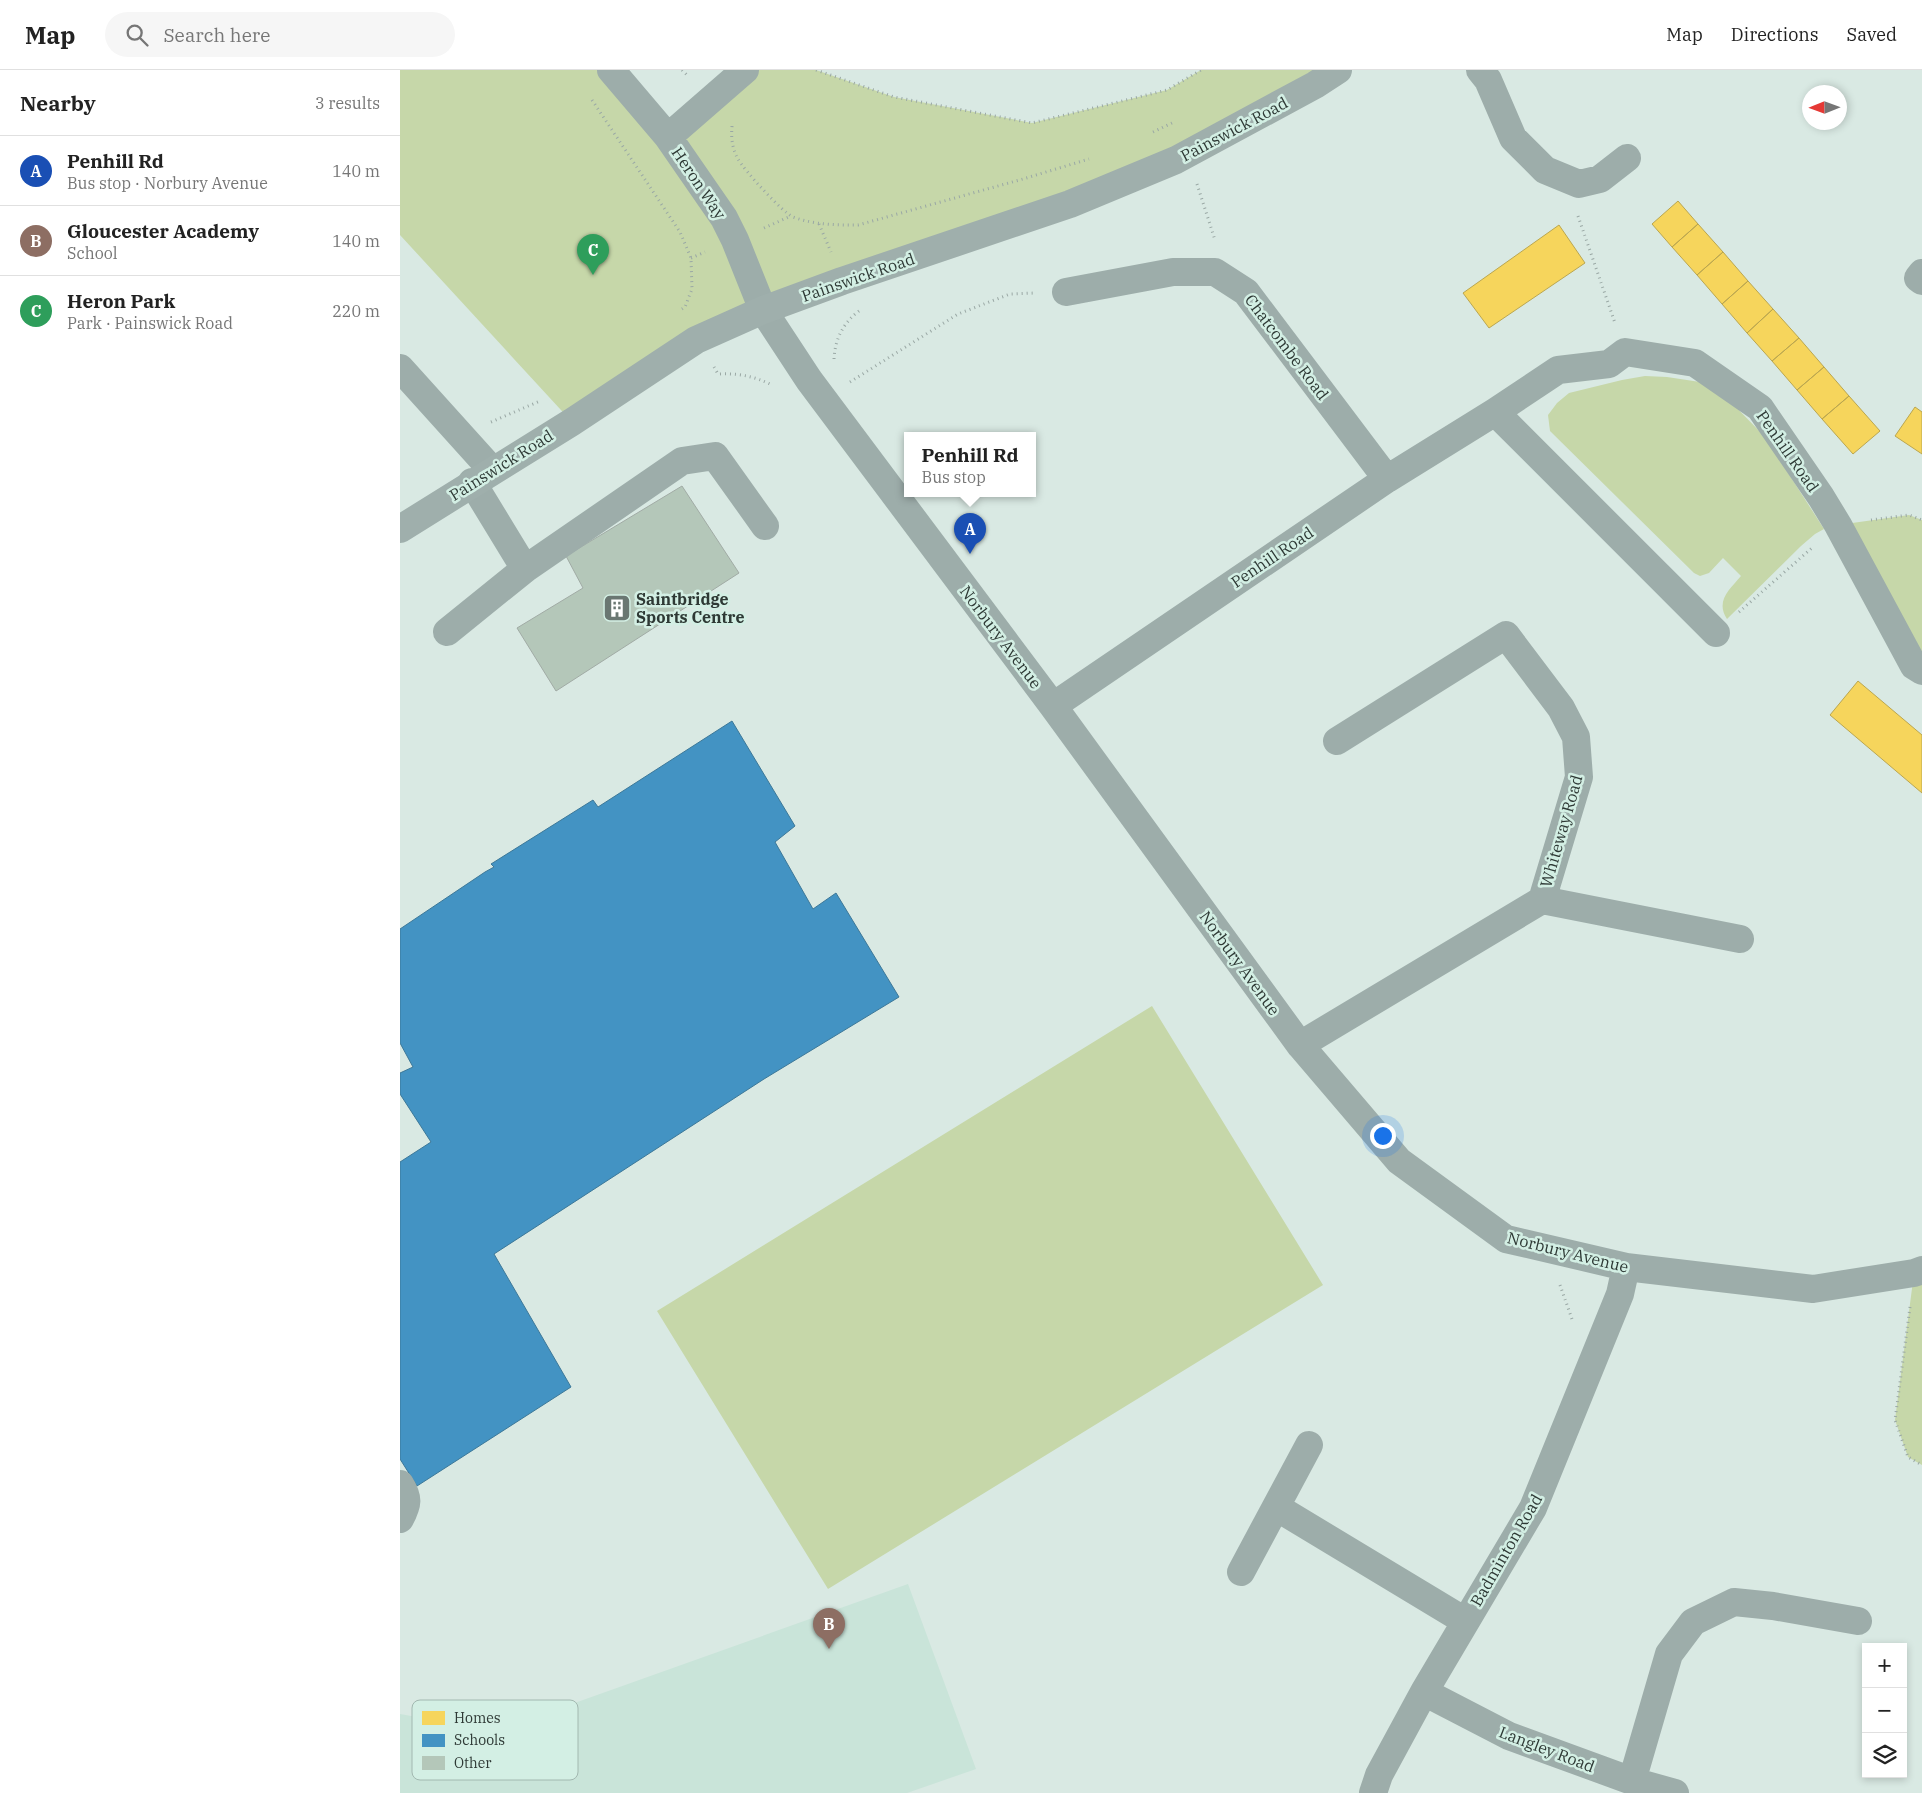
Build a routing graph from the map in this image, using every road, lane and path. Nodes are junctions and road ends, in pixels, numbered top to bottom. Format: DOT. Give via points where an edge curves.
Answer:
graph roads {
  1 [pos="611,70"];
  2 [pos="745,70"];
  3 [pos="816,70"];
  4 [pos="1201,70"];
  5 [pos="1338,70"];
  6 [pos="1480,70"];
  7 [pos="588,95"];
  8 [pos="734,118"];
  9 [pos="1180,119"];
  10 [pos="1147,135"];
  11 [pos="668,137"];
  12 [pos="1187,154"];
  13 [pos="1097,155"];
  14 [pos="1627,158"];
  15 [pos="1565,178"];
  16 [pos="1922,273"];
  17 [pos="1229,281"];
  18 [pos="1922,281"];
  19 [pos="1066,292"];
  20 [pos="680,310"];
  21 [pos="763,310"];
  22 [pos="1625,352"];
  23 [pos="400,368"];
  24 [pos="849,383"];
  25 [pos="546,399"];
  26 [pos="1495,412"];
  27 [pos="466,439"];
  28 [pos="482,476"];
  29 [pos="1387,479"];
  30 [pos="1922,520"];
  31 [pos="1838,525"];
  32 [pos="765,526"];
  33 [pos="400,528"];
  34 [pos="525,569"];
  35 [pos="447,632"];
  36 [pos="1716,633"];
  37 [pos="1922,672"];
  38 [pos="1053,706"];
  39 [pos="1337,741"];
  40 [pos="1542,900"];
  41 [pos="1740,939"];
  42 [pos="1300,1045"];
  43 [pos="1626,1267"];
  44 [pos="1918,1271"];
  45 [pos="1558,1280"];
  46 [pos="1575,1330"];
  47 [pos="1309,1444"];
  48 [pos="1922,1465"];
  49 [pos="400,1484"];
  50 [pos="1276,1507"];
  51 [pos="400,1519"];
  52 [pos="1241,1572"];
  53 [pos="1465,1621"];
  54 [pos="1858,1622"];
  55 [pos="1424,1692"];
  56 [pos="1632,1781"];
  57 [pos="1373,1793"];
  58 [pos="1675,1793"];
  1 -- 11 [label="street, Heron Way"];
  2 -- 11 [label="street"];
  3 -- 4 [label="path" via="894,96 1032,123 1167,90"];
  5 -- 12 [label="main road, Painswick Road"];
  6 -- 15 [label="street" via="1488,80 1513,138 1545,170"];
  7 -- 20 [label="path" via="680,232 692,258 692,289 685,307"];
  8 -- 13 [label="path" via="731,141 738,160 774,202 791,216 830,225 858,224 894,215"];
  9 -- 10 [label="path"];
  11 -- 21 [label="street, Heron Way" via="724,218"];
  12 -- 17 [label="path"];
  12 -- 21 [label="main road, Painswick Road" via="1070,204"];
  14 -- 15 [label="street" via="1600,178 1579,184"];
  15 -- 22 [label="path"];
  16 -- 18 [label="street" via="1918,278"];
  17 -- 19 [label="street, Chatcombe Road" via="1215,272 1173,272"];
  17 -- 29 [label="street, Chatcombe Road" via="1246,292"];
  19 -- 24 [label="path" via="1010,294 958,314"];
  21 -- 28 [label="main road, Painswick Road" via="696,340 572,422"];
  21 -- 38 [label="street, Norbury Avenue" via="809,380"];
  22 -- 26 [label="street, Penhill Road" via="1609,364 1558,370"];
  22 -- 31 [label="street, Penhill Road" via="1695,363 1760,408"];
  23 -- 27 [label="street"];
  25 -- 27 [label="path" via="497,418"];
  26 -- 29 [label="street, Penhill Road"];
  26 -- 36 [label="street"];
  27 -- 28 [label="street"];
  28 -- 33 [label="main road, Painswick Road"];
  28 -- 34 [label="street"];
  29 -- 38 [label="street, Penhill Road"];
  30 -- 31 [label="path" via="1910,515"];
  31 -- 36 [label="path"];
  31 -- 37 [label="street, Penhill Road" via="1914,666"];
  32 -- 34 [label="street" via="715,456 682,461"];
  34 -- 35 [label="street"];
  38 -- 42 [label="street, Norbury Avenue"];
  39 -- 40 [label="street, Whiteway Road" via="1506,635 1561,708 1576,737 1580,777"];
  40 -- 41 [label="street, Whiteway Road"];
  40 -- 42 [label="street, Whiteway Road"];
  42 -- 43 [label="street, Norbury Avenue" via="1399,1161 1506,1239"];
  43 -- 44 [label="street, Norbury Avenue" via="1813,1289"];
  43 -- 53 [label="street, Badminton Road" via="1620,1294 1533,1508"];
  44 -- 48 [label="path" via="1895,1420 1908,1457"];
  45 -- 46 [label="path"];
  47 -- 50 [label="street"];
  49 -- 51 [label="street" via="407,1494 406,1508"];
  50 -- 52 [label="street"];
  50 -- 53 [label="street"];
  53 -- 55 [label="street, Badminton Road"];
  54 -- 56 [label="street" via="1734,1602 1693,1622 1669,1654"];
  55 -- 56 [label="street, Langley Road" via="1510,1736"];
  55 -- 57 [label="street, Badminton Road" via="1379,1775"];
  56 -- 58 [label="street, Langley Road"];
}
